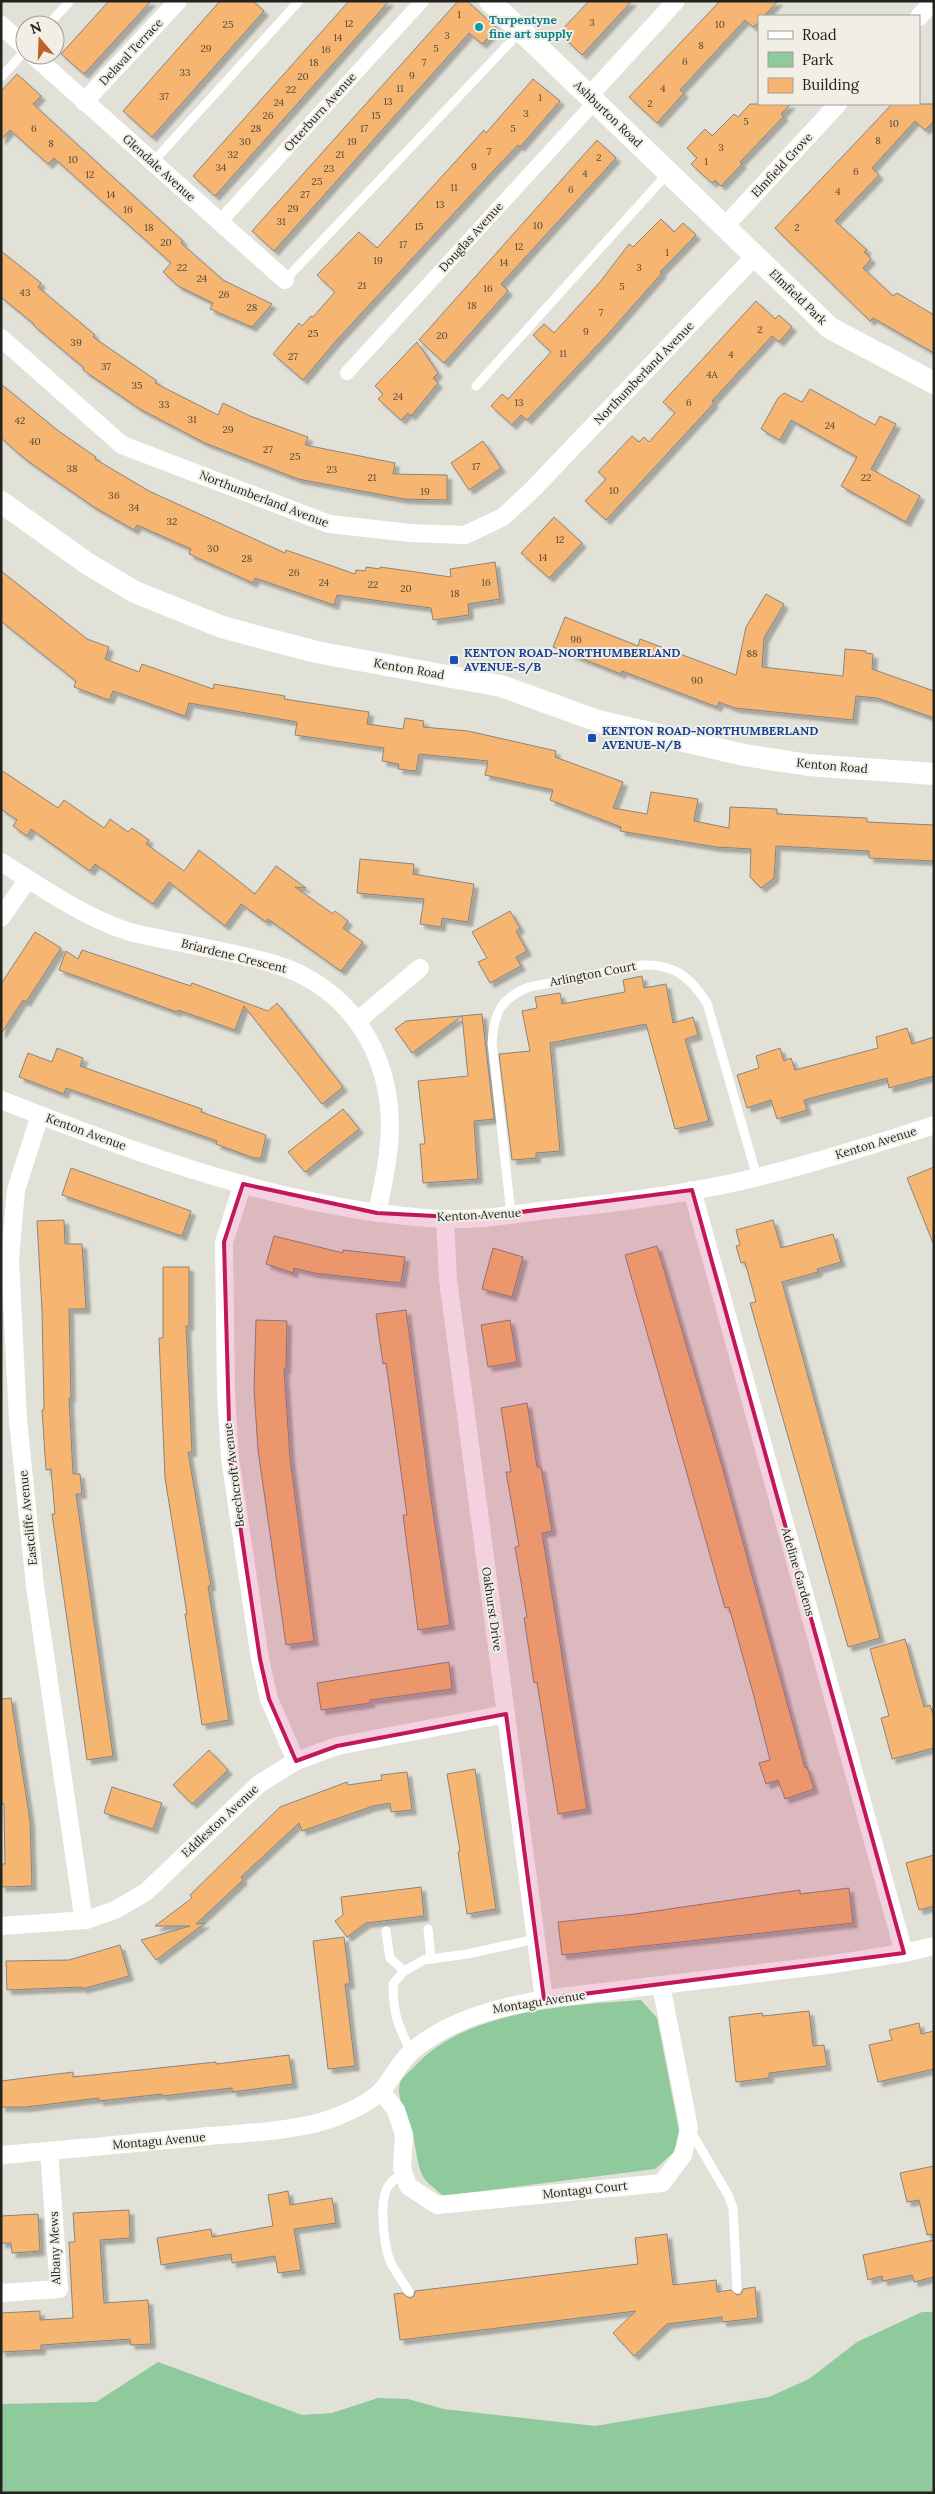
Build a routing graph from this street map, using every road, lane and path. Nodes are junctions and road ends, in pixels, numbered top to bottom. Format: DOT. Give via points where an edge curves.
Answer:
graph roads {
  1 [pos="70,1"];
  2 [pos="178,1"];
  3 [pos="299,1"];
  4 [pos="422,1"];
  5 [pos="490,1"];
  6 [pos="676,1"];
  7 [pos="933,1"];
  8 [pos="57,15"];
  9 [pos="920,16"];
  10 [pos="1,25"];
  11 [pos="521,31"];
  12 [pos="15,38"];
  13 [pos="15,62"];
  14 [pos="45,65"];
  15 [pos="1,77"];
  16 [pos="592,99"];
  17 [pos="84,102"];
  18 [pos="837,105"];
  19 [pos="153,162"];
  20 [pos="669,172"];
  21 [pos="219,223"];
  22 [pos="725,226"];
  23 [pos="756,256"];
  24 [pos="285,280"];
  25 [pos="1,338"];
  26 [pos="347,373"];
  27 [pos="934,383"];
  28 [pos="476,386"];
  29 [pos="1,502"];
  30 [pos="934,774"];
  31 [pos="1,862"];
  32 [pos="28,879"];
  33 [pos="1,918"];
  34 [pos="420,968"];
  35 [pos="357,1021"];
  36 [pos="1,1100"];
  37 [pos="40,1115"];
  38 [pos="934,1125"];
  39 [pos="757,1177"];
  40 [pos="243,1184"];
  41 [pos="692,1190"];
  42 [pos="376,1213"];
  43 [pos="511,1214"];
  44 [pos="445,1219"];
  45 [pos="506,1714"];
  46 [pos="296,1761"];
  47 [pos="86,1920"];
  48 [pos="1,1926"];
  49 [pos="428,1928"];
  50 [pos="386,1931"];
  51 [pos="536,1939"];
  52 [pos="934,1946"];
  53 [pos="904,1953"];
  54 [pos="431,1959"];
  55 [pos="404,1971"];
  56 [pos="661,1985"];
  57 [pos="544,1999"];
  58 [pos="411,2052"];
  59 [pos="381,2091"];
  60 [pos="689,2128"];
  61 [pos="50,2151"];
  62 [pos="1,2155"];
  63 [pos="404,2172"];
  64 [pos="737,2289"];
  65 [pos="409,2292"];
  66 [pos="1,2293"];
  1 -- 8 [label="lane"];
  2 -- 17 [label="street, Delaval Terrace"];
  3 -- 19 [label="lane"];
  4 -- 21 [label="street, Otterburn Avenue"];
  5 -- 11 [label="street, Ashburton Road"];
  6 -- 16 [label="street"];
  7 -- 9 [label="street"];
  10 -- 12 [label="street"];
  11 -- 16 [label="street, Ashburton Road"];
  11 -- 24 [label="lane"];
  13 -- 15 [label="lane"];
  14 -- 17 [label="street, Glendale Avenue"];
  16 -- 20 [label="street, Ashburton Road"];
  16 -- 26 [label="street, Douglas Avenue"];
  17 -- 19 [label="street, Glendale Avenue"];
  18 -- 22 [label="street, Elmfield Grove"];
  19 -- 21 [label="street, Glendale Avenue"];
  20 -- 22 [label="street, Ashburton Road"];
  20 -- 28 [label="lane"];
  21 -- 24 [label="street, Glendale Avenue"];
  22 -- 23 [label="street, Elmfield Park"];
  23 -- 25 [label="street, Northumberland Avenue" via="533,489 503,517 465,535 329,524 122,445"];
  23 -- 27 [label="street, Elmfield Park" via="830,328"];
  29 -- 30 [label="street, Kenton Road" via="88,564 135,592 222,627 316,652 501,686 598,721 735,753 809,764"];
  31 -- 32 [label="street, Briardene Crescent"];
  32 -- 33 [label="street"];
  32 -- 35 [label="street, Briardene Crescent" via="75,907 128,931 272,963 299,974 342,1002"];
  34 -- 35 [label="street"];
  35 -- 42 [label="street, Briardene Crescent" via="377,1056 387,1099 389,1152"];
  36 -- 37 [label="street, Kenton Avenue"];
  37 -- 40 [label="street, Kenton Avenue"];
  37 -- 47 [label="street, Eastcliffe Avenue" via="16,1190 10,1259 18,1420 35,1586"];
  38 -- 39 [label="street, Kenton Avenue"];
  39 -- 41 [label="street, Kenton Avenue"];
  39 -- 43 [label="lane, Arlington Court" via="707,1003 683,975 659,964 643,965 529,987 513,993 498,1010 492,1043"];
  40 -- 42 [label="street, Kenton Avenue"];
  40 -- 46 [label="street, Beechcroft Avenue" via="224,1242 230,1458 268,1699"];
  41 -- 43 [label="street, Kenton Avenue"];
  41 -- 53 [label="street, Adeline Gardens"];
  42 -- 44 [label="street, Kenton Avenue"];
  43 -- 44 [label="street, Kenton Avenue"];
  44 -- 45 [label="street, Oakhurst Drive" via="448,1280"];
  45 -- 46 [label="street, Eddleston Avenue" via="338,1746"];
  45 -- 51 [label="street, Oakhurst Drive"];
  46 -- 47 [label="street, Eddleston Avenue" via="258,1784 146,1892 115,1910"];
  47 -- 48 [label="street, Eddleston Avenue"];
  49 -- 54 [label="lane"];
  50 -- 55 [label="lane" via="390,1958"];
  51 -- 54 [label="lane"];
  51 -- 57 [label="street, Oakhurst Drive"];
  52 -- 53 [label="street, Montagu Avenue"];
  53 -- 56 [label="street, Montagu Avenue"];
  54 -- 55 [label="lane"];
  55 -- 58 [label="lane" via="393,1984 393,2003 397,2023"];
  56 -- 57 [label="street, Montagu Avenue"];
  56 -- 60 [label="street, Montagu Court"];
  57 -- 58 [label="street, Montagu Avenue" via="479,2013 445,2029"];
  58 -- 59 [label="street, Montagu Avenue"];
  59 -- 61 [label="street, Montagu Avenue" via="350,2111 308,2125"];
  59 -- 63 [label="street" via="396,2110 404,2135"];
  60 -- 63 [label="street, Montagu Court" via="683,2155 662,2183 437,2205 408,2186"];
  60 -- 64 [label="lane" via="733,2208"];
  61 -- 62 [label="street, Montagu Avenue"];
  61 -- 66 [label="street, Albany Mews" via="59,2289"];
  63 -- 65 [label="lane" via="386,2190 383,2220 386,2249"];
}
